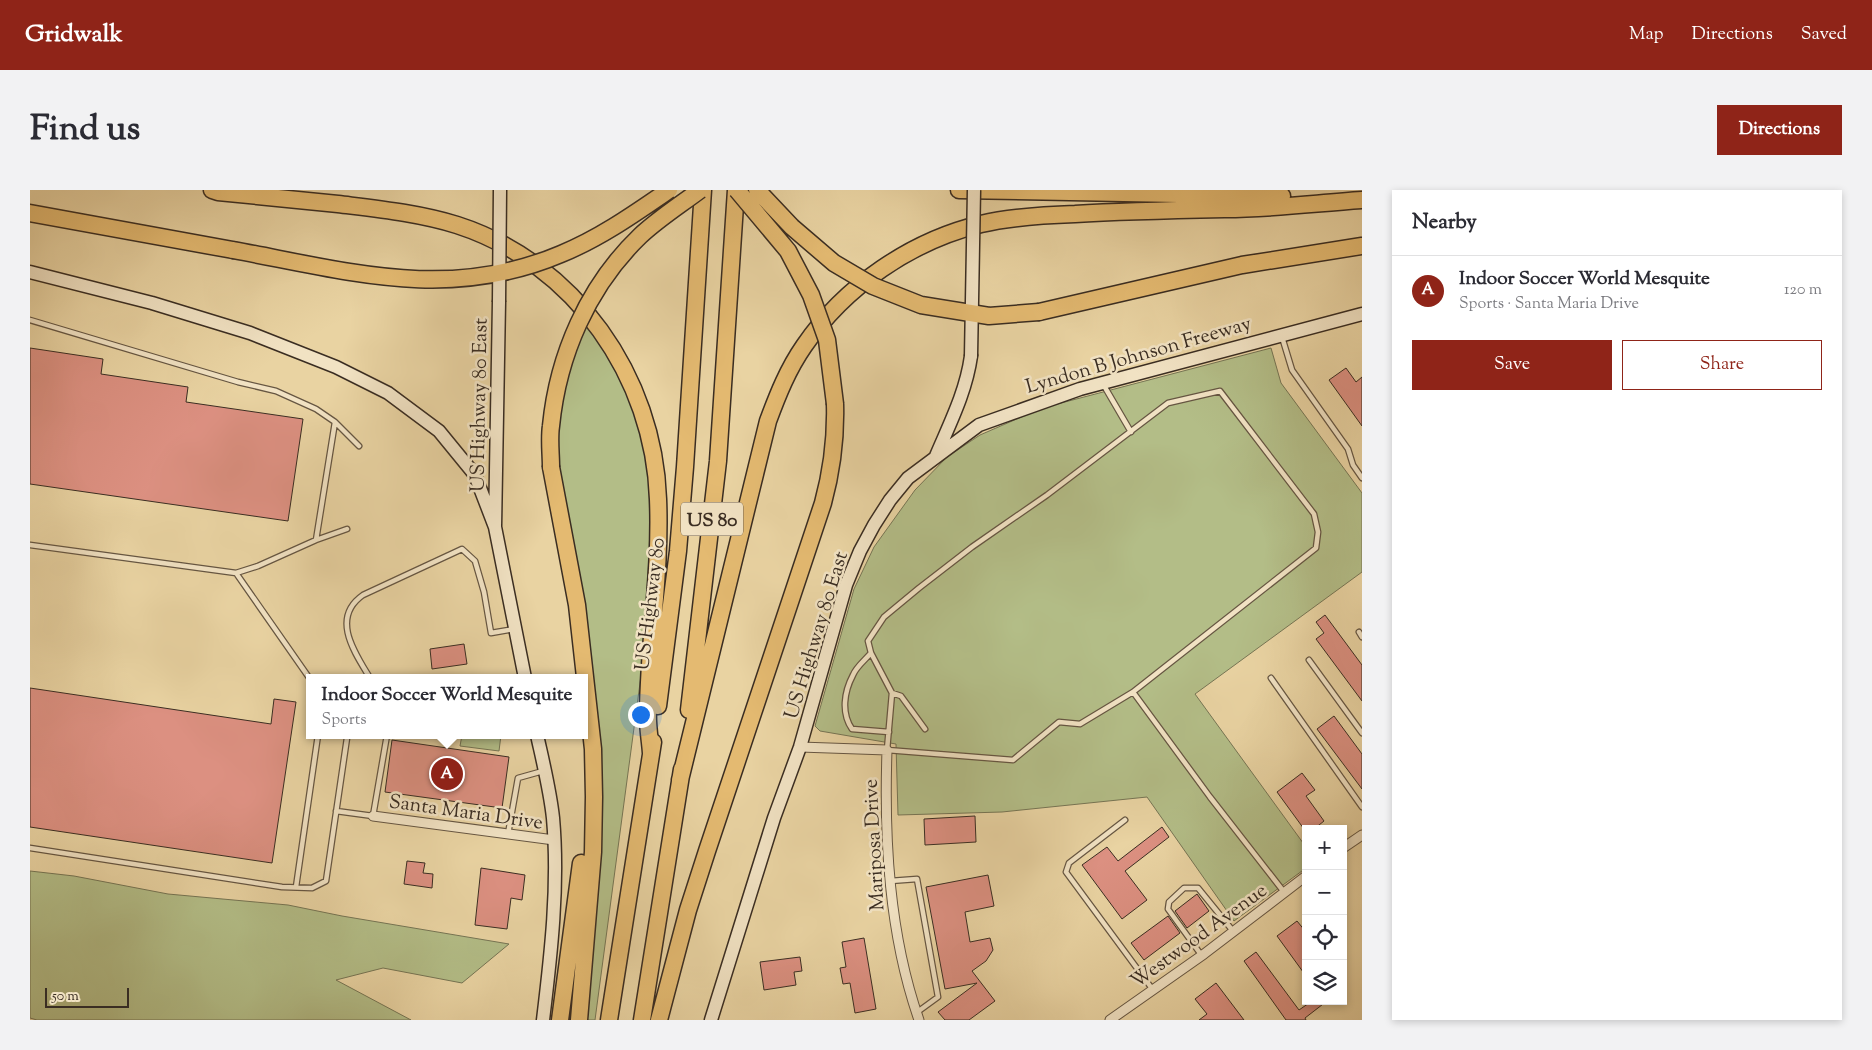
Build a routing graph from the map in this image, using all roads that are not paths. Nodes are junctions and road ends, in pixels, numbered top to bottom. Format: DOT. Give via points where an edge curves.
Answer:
graph roads {
  1 [pos="212,190"];
  2 [pos="500,190"];
  3 [pos="669,190"];
  4 [pos="702,190"];
  5 [pos="736,190"];
  6 [pos="756,190"];
  7 [pos="959,190"];
  8 [pos="974,190"];
  9 [pos="1362,198"];
  10 [pos="30,213"];
  11 [pos="1362,246"];
  12 [pos="30,272"];
  13 [pos="1362,314"];
  14 [pos="30,320"];
  15 [pos="1281,336"];
  16 [pos="1102,383"];
  17 [pos="335,422"];
  18 [pos="1131,432"];
  19 [pos="359,446"];
  20 [pos="936,456"];
  21 [pos="1360,470"];
  22 [pos="1362,478"];
  23 [pos="495,527"];
  24 [pos="347,529"];
  25 [pos="316,540"];
  26 [pos="30,544"];
  27 [pos="236,573"];
  28 [pos="515,629"];
  29 [pos="1359,632"];
  30 [pos="1362,637"];
  31 [pos="871,654"];
  32 [pos="1309,660"];
  33 [pos="307,674"];
  34 [pos="368,674"];
  35 [pos="524,674"];
  36 [pos="585,674"];
  37 [pos="1270,678"];
  38 [pos="1133,692"];
  39 [pos="892,693"];
  40 [pos="588,711"];
  41 [pos="589,724"];
  42 [pos="925,729"];
  43 [pos="889,732"];
  44 [pos="588,733"];
  45 [pos="1362,733"];
  46 [pos="317,739"];
  47 [pos="347,739"];
  48 [pos="386,739"];
  49 [pos="538,739"];
  50 [pos="587,739"];
  51 [pos="800,747"];
  52 [pos="887,750"];
  53 [pos="651,753"];
  54 [pos="544,771"];
  55 [pos="680,780"];
  56 [pos="1362,807"];
  57 [pos="336,811"];
  58 [pos="373,816"];
  59 [pos="1125,820"];
  60 [pos="508,834"];
  61 [pos="1362,835"];
  62 [pos="554,840"];
  63 [pos="1347,845"];
  64 [pos="30,848"];
  65 [pos="1302,879"];
  66 [pos="890,881"];
  67 [pos="296,887"];
  68 [pos="1285,892"];
  69 [pos="1234,932"];
  70 [pos="1202,956"];
  71 [pos="1153,990"];
  72 [pos="918,1017"];
  73 [pos="543,1020"];
  74 [pos="560,1020"];
  75 [pos="579,1020"];
  76 [pos="608,1020"];
  77 [pos="642,1020"];
  78 [pos="659,1020"];
  79 [pos="711,1020"];
  80 [pos="1110,1020"];
  1 -- 53 [label="highway" via="382,209 423,216 487,236 532,263 566,291 597,326 619,358 637,396 656,466 658,525 648,712"];
  2 -- 23 [label="main road, US Highway 80 East, bridge"];
  3 -- 10 [label="highway, bridge" via="625,221 562,254 519,269 469,279 377,277"];
  4 -- 36 [label="highway, bridge" via="639,237 596,289 571,338 557,382 550,427 551,468 577,605"];
  4 -- 53 [label="highway, US Highway 80 / US 80" via="692,381 678,551"];
  5 -- 55 [label="highway, US 80" via="717,470"];
  5 -- 78 [label="highway, bridge" via="788,251 811,295 827,340 835,404 834,453 823,503 688,910"];
  6 -- 11 [label="highway, bridge" via="834,263 872,286 921,305 989,316 1039,312 1242,265"];
  7 -- 9 [label="highway"];
  8 -- 20 [label="main road, US Highway 80 East, bridge" via="968,377"];
  9 -- 55 [label="highway" via="1229,209 1049,215 982,224 906,254 850,293 805,345 786,377 768,420"];
  12 -- 23 [label="main road" via="152,303 250,333 336,367 388,393 439,431 475,475"];
  13 -- 15 [label="main road, Lyndon B Johnson Freeway"];
  14 -- 17 [label="lane" via="276,391 316,409"];
  15 -- 16 [label="main road, Lyndon B Johnson Freeway"];
  15 -- 21 [label="lane" via="1292,370 1348,449 1353,465"];
  16 -- 18 [label="lane"];
  16 -- 20 [label="main road, Lyndon B Johnson Freeway" via="979,425"];
  17 -- 19 [label="lane"];
  17 -- 25 [label="lane"];
  18 -- 31 [label="lane" via="972,547 884,617 868,640"];
  18 -- 38 [label="lane" via="1168,403 1220,391 1314,514 1318,532 1316,548"];
  20 -- 51 [label="main road, US Highway 80 East" via="908,478 890,500 860,551 846,585"];
  21 -- 22 [label="lane"];
  23 -- 28 [label="main road, US Highway 80 East"];
  24 -- 25 [label="lane"];
  25 -- 27 [label="lane"];
  26 -- 27 [label="lane"];
  27 -- 33 [label="lane"];
  28 -- 34 [label="lane" via="491,633 475,561 462,549 362,595 352,607 347,631 350,644"];
  28 -- 35 [label="main road, US Highway 80 East"];
  29 -- 30 [label="lane"];
  31 -- 39 [label="lane"];
  31 -- 43 [label="lane" via="853,674 844,699 848,723 852,729"];
  32 -- 45 [label="lane"];
  37 -- 56 [label="lane"];
  38 -- 52 [label="lane" via="1080,724 1059,722 1013,760"];
  38 -- 68 [label="lane"];
  39 -- 42 [label="lane" via="901,696"];
  39 -- 43 [label="lane"];
  40 -- 41 [label="highway, bridge"];
  41 -- 44 [label="highway"];
  41 -- 75 [label="highway" via="594,772 594,827"];
  43 -- 52 [label="lane"];
  46 -- 67 [label="lane"];
  47 -- 57 [label="lane"];
  48 -- 58 [label="lane"];
  49 -- 54 [label="main road"];
  50 -- 74 [label="highway" via="582,859"];
  51 -- 52 [label="street, Mariposa Drive"];
  51 -- 79 [label="main road, US Highway 80 East" via="774,818"];
  52 -- 66 [label="street, Mariposa Drive"];
  53 -- 76 [label="highway, US Highway 80 / US 80"];
  54 -- 60 [label="lane" via="518,778"];
  54 -- 62 [label="main road"];
  55 -- 77 [label="highway, US 80"];
  57 -- 58 [label="lane"];
  57 -- 67 [label="lane" via="326,881 312,888"];
  58 -- 60 [label="street, Santa Maria Drive"];
  59 -- 71 [label="lane" via="1069,863 1066,872"];
  60 -- 62 [label="street, Santa Maria Drive"];
  61 -- 63 [label="street"];
  62 -- 73 [label="main road" via="554,900"];
  64 -- 67 [label="lane"];
  65 -- 68 [label="street, Westwood Avenue"];
  66 -- 72 [label="street, Mariposa Drive" via="898,945"];
  66 -- 72 [label="lane" via="917,879 938,996"];
  68 -- 69 [label="street, Westwood Avenue"];
  69 -- 70 [label="street, Westwood Avenue"];
  69 -- 70 [label="lane" via="1198,888 1184,888 1169,902 1168,909"];
  70 -- 71 [label="street, Westwood Avenue"];
  71 -- 80 [label="street, Westwood Avenue"];
}
